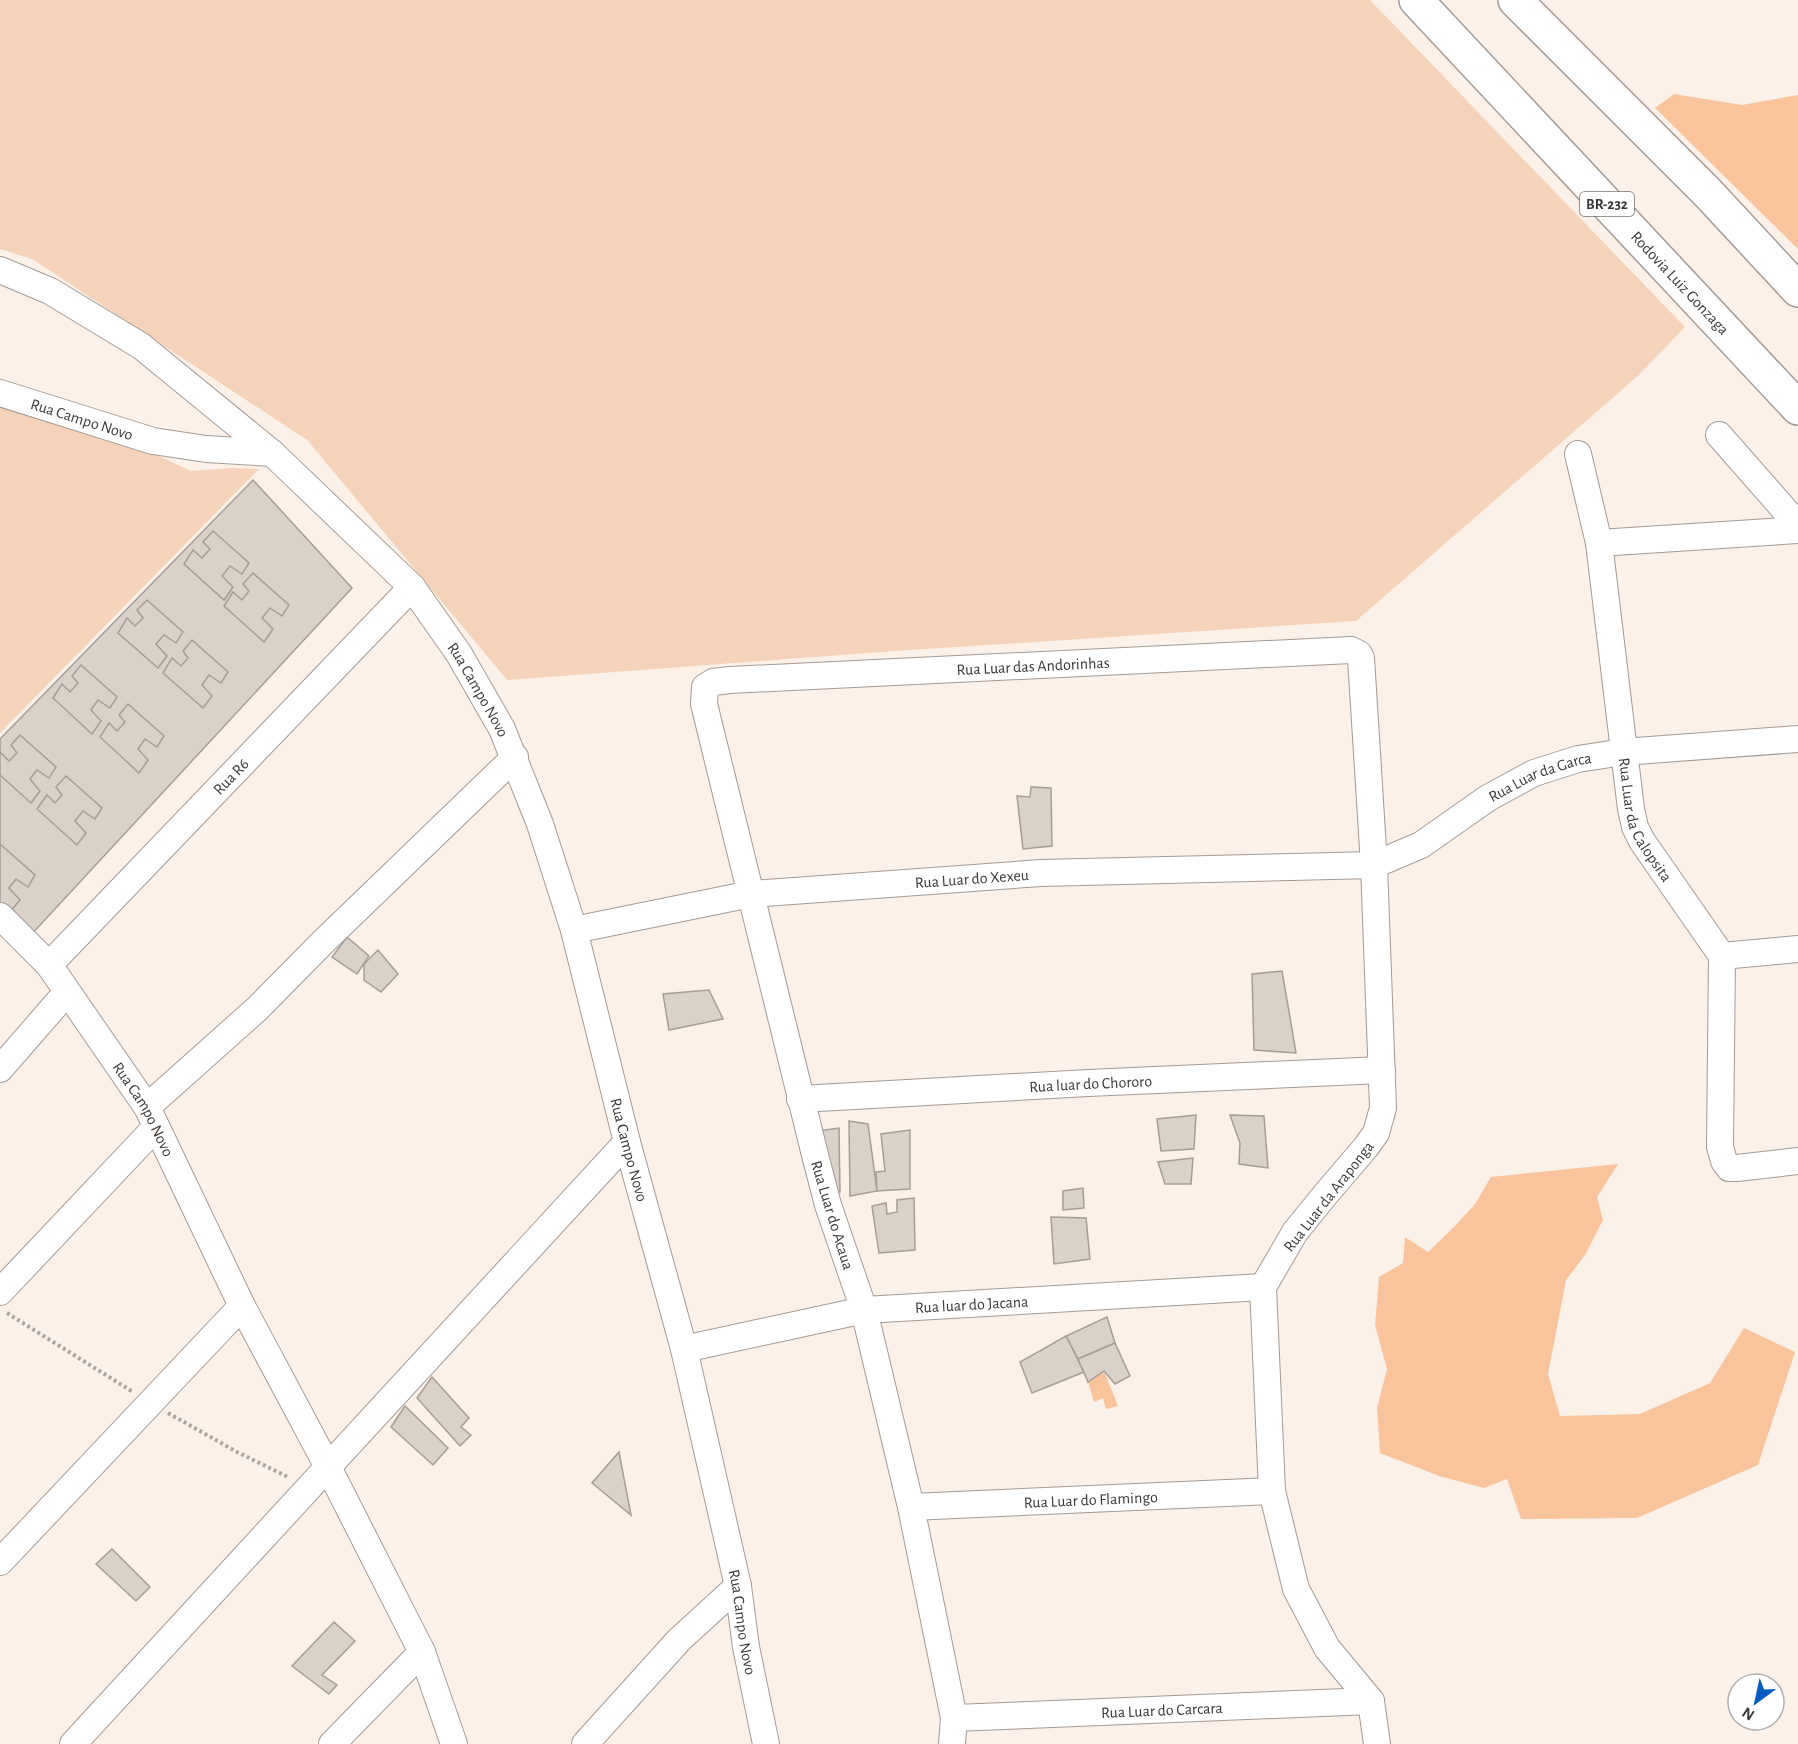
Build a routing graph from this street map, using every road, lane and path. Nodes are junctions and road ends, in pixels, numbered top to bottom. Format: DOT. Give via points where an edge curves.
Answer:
graph roads {
  1 [pos="1416,0"];
  2 [pos="1515,0"];
  3 [pos="0,270"];
  4 [pos="1798,290"];
  5 [pos="0,393"];
  6 [pos="1798,408"];
  7 [pos="1719,435"];
  8 [pos="272,453"];
  9 [pos="1578,454"];
  10 [pos="1798,525"];
  11 [pos="1798,530"];
  12 [pos="1599,543"];
  13 [pos="412,587"];
  14 [pos="1359,654"];
  15 [pos="705,687"];
  16 [pos="1798,739"];
  17 [pos="1623,752"];
  18 [pos="514,757"];
  19 [pos="1374,865"];
  20 [pos="751,894"];
  21 [pos="0,916"];
  22 [pos="574,930"];
  23 [pos="1798,949"];
  24 [pos="1722,956"];
  25 [pos="49,965"];
  26 [pos="67,992"];
  27 [pos="0,1069"];
  28 [pos="1382,1070"];
  29 [pos="800,1099"];
  30 [pos="151,1117"];
  31 [pos="627,1142"];
  32 [pos="1798,1161"];
  33 [pos="1263,1287"];
  34 [pos="0,1292"];
  35 [pos="242,1306"];
  36 [pos="864,1310"];
  37 [pos="684,1349"];
  38 [pos="328,1467"];
  39 [pos="1272,1491"];
  40 [pos="911,1507"];
  41 [pos="0,1562"];
  42 [pos="738,1586"];
  43 [pos="422,1652"];
  44 [pos="1371,1701"];
  45 [pos="954,1718"];
  46 [pos="73,1744"];
  47 [pos="332,1744"];
  48 [pos="454,1744"];
  49 [pos="585,1744"];
  50 [pos="766,1744"];
  51 [pos="952,1744"];
  52 [pos="1377,1744"];
  1 -- 6 [label="highway, Rodovia Luiz Gonzaga / BR-232"];
  2 -- 4 [label="highway" via="1707,192"];
  3 -- 8 [label="street, Rua Campo Novo" via="50,291 141,346"];
  5 -- 8 [label="street, Rua Campo Novo" via="153,441"];
  7 -- 10 [label="street"];
  8 -- 13 [label="street, Rua Campo Novo"];
  9 -- 12 [label="street, Rua Luar da Calopsita"];
  11 -- 12 [label="street"];
  12 -- 17 [label="street, Rua Luar da Calopsita"];
  13 -- 18 [label="street, Rua Campo Novo" via="464,663"];
  13 -- 25 [label="street, Rua R6"];
  14 -- 15 [label="street, Rua Luar das Andorinhas" via="1351,650 730,680"];
  14 -- 19 [label="street, Rua Luar da Araponga"];
  15 -- 20 [label="street, Rua Luar do Acaua" via="704,704"];
  16 -- 17 [label="street, Rua Luar da Garca"];
  17 -- 19 [label="street, Rua Luar da Garca" via="1578,759 1534,773 1488,798 1421,845"];
  17 -- 24 [label="street, Rua Luar da Calopsita" via="1635,827"];
  18 -- 22 [label="street, Rua Campo Novo"];
  18 -- 30 [label="street" via="322,943"];
  19 -- 20 [label="street, Rua Luar do Xexeu" via="1041,873"];
  19 -- 28 [label="street, Rua Luar da Araponga"];
  20 -- 22 [label="street, Rua Luar do Xexeu"];
  20 -- 29 [label="street, Rua Luar do Acaua"];
  21 -- 25 [label="street, Rua Campo Novo"];
  22 -- 31 [label="street, Rua Campo Novo"];
  23 -- 24 [label="street"];
  24 -- 32 [label="street" via="1720,1147 1724,1161 1729,1168"];
  25 -- 26 [label="street, Rua Campo Novo"];
  26 -- 27 [label="street"];
  26 -- 30 [label="street, Rua Campo Novo"];
  28 -- 29 [label="street, Rua luar do Chororo"];
  28 -- 33 [label="street, Rua Luar da Araponga" via="1383,1108 1376,1133 1295,1233"];
  29 -- 36 [label="street, Rua Luar do Acaua" via="828,1205"];
  30 -- 34 [label="street"];
  30 -- 35 [label="street, Rua Campo Novo"];
  31 -- 37 [label="street, Rua Campo Novo"];
  31 -- 38 [label="street"];
  33 -- 36 [label="street, Rua luar do Jacana"];
  33 -- 39 [label="street"];
  35 -- 38 [label="street, Rua Campo Novo"];
  35 -- 41 [label="street"];
  36 -- 37 [label="street, Rua luar do Jacana"];
  36 -- 40 [label="street, Rua Luar do Acaua"];
  37 -- 42 [label="street, Rua Campo Novo"];
  38 -- 43 [label="street, Rua Campo Novo"];
  38 -- 46 [label="street"];
  39 -- 40 [label="street, Rua Luar do Flamingo"];
  39 -- 44 [label="street" via="1296,1589 1327,1648"];
  40 -- 45 [label="street, Rua Luar do Acaua"];
  42 -- 49 [label="street" via="679,1640"];
  42 -- 50 [label="street, Rua Campo Novo"];
  43 -- 47 [label="street"];
  43 -- 48 [label="street, Rua Campo Novo"];
  44 -- 45 [label="street, Rua Luar do Carcara"];
  44 -- 52 [label="street"];
  45 -- 51 [label="street, Rua Luar do Acaua"];
}
